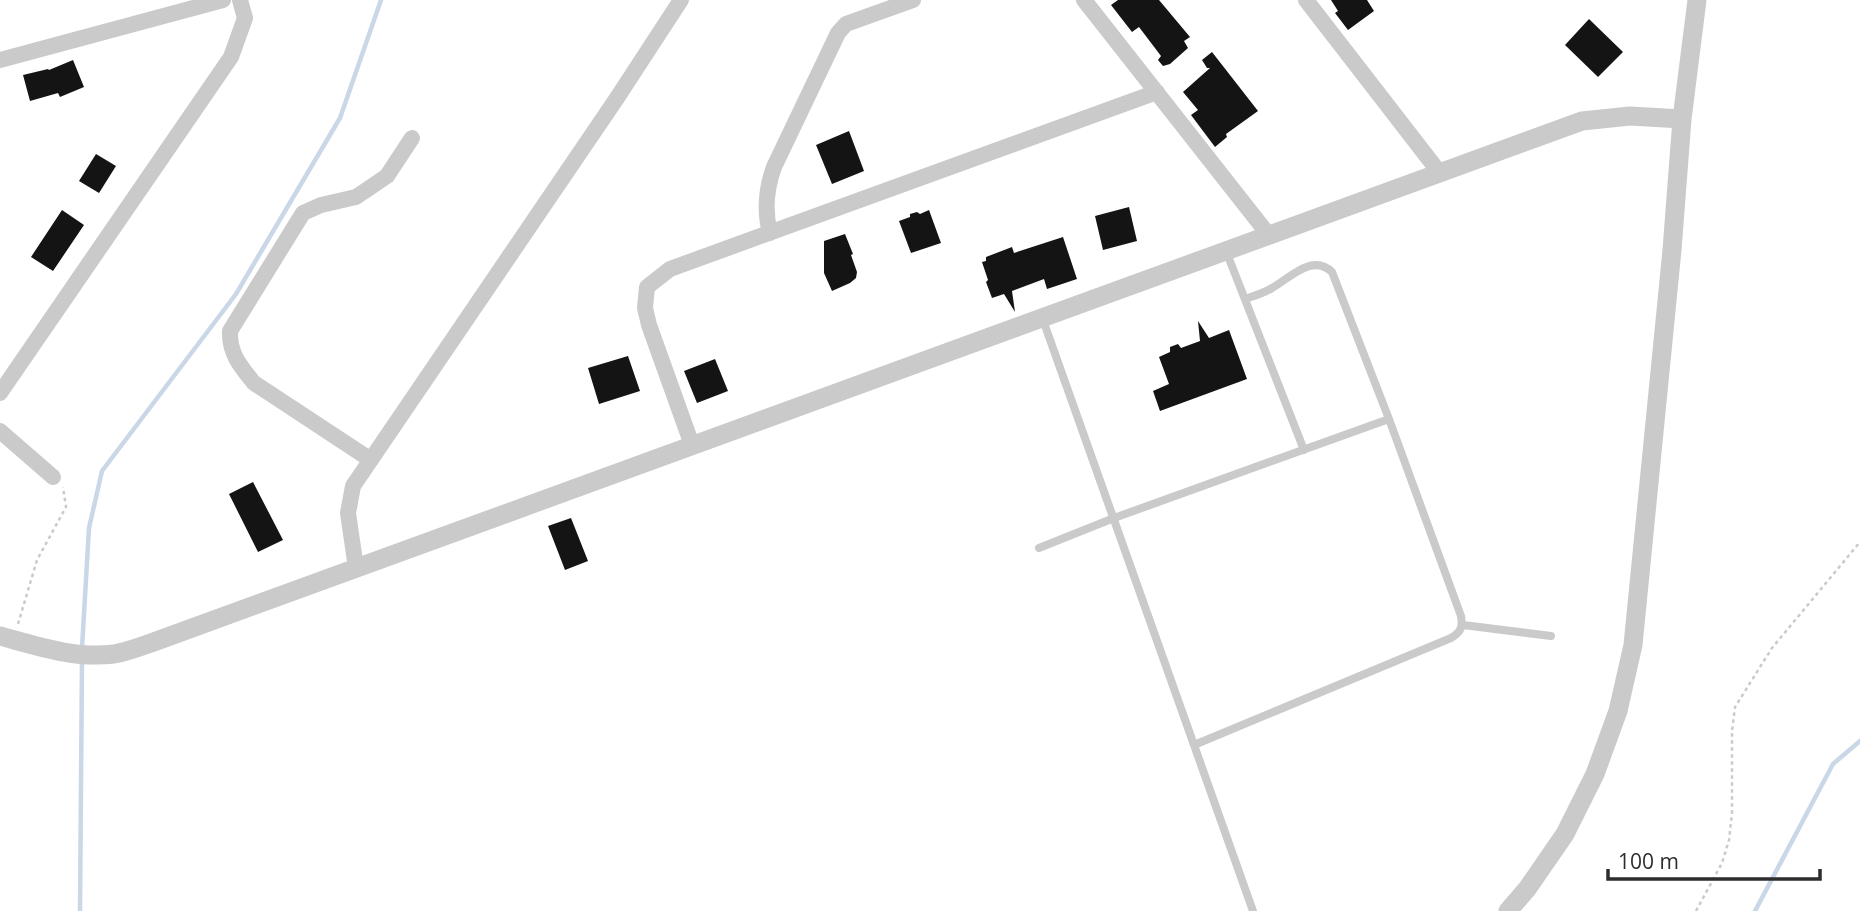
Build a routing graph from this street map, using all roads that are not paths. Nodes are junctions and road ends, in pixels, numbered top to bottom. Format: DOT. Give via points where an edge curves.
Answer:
graph roads {
  1 [pos="223,0"];
  2 [pos="240,0"];
  3 [pos="681,0"];
  4 [pos="914,0"];
  5 [pos="1084,0"];
  6 [pos="1306,0"];
  7 [pos="1697,0"];
  8 [pos="0,60"];
  9 [pos="1157,93"];
  10 [pos="1682,119"];
  11 [pos="412,138"];
  12 [pos="1439,172"];
  13 [pos="770,233"];
  14 [pos="1268,234"];
  15 [pos="1226,250"];
  16 [pos="1245,299"];
  17 [pos="1042,317"];
  18 [pos="0,393"];
  19 [pos="1389,419"];
  20 [pos="0,431"];
  21 [pos="692,445"];
  22 [pos="1304,450"];
  23 [pos="371,460"];
  24 [pos="53,477"];
  25 [pos="1114,519"];
  26 [pos="1039,548"];
  27 [pos="356,568"];
  28 [pos="1463,625"];
  29 [pos="1551,636"];
  30 [pos="6,638"];
  31 [pos="1194,745"];
  32 [pos="1253,911"];
  33 [pos="1508,911"];
  1 -- 8 [label="street"];
  2 -- 18 [label="street" via="245,18 231,57"];
  3 -- 23 [label="street"];
  4 -- 13 [label="street" via="846,24 838,33 771,174 766,217"];
  5 -- 9 [label="street"];
  6 -- 12 [label="street"];
  7 -- 10 [label="street"];
  9 -- 13 [label="street"];
  9 -- 14 [label="street"];
  10 -- 12 [label="street" via="1630,116 1582,121"];
  10 -- 33 [label="street" via="1633,645 1618,711 1595,774 1565,834"];
  11 -- 23 [label="street" via="387,176 356,197 303,213 230,331 229,343 254,383"];
  12 -- 14 [label="street"];
  13 -- 21 [label="street" via="670,269 647,288 649,325"];
  14 -- 15 [label="street"];
  15 -- 16 [label="lane"];
  15 -- 17 [label="street"];
  16 -- 19 [label="lane" via="1307,267 1327,267"];
  16 -- 22 [label="lane"];
  17 -- 21 [label="street"];
  17 -- 25 [label="lane"];
  19 -- 22 [label="lane"];
  19 -- 28 [label="lane"];
  20 -- 24 [label="street"];
  21 -- 27 [label="street"];
  22 -- 25 [label="lane"];
  23 -- 27 [label="street" via="353,486 348,513"];
  25 -- 26 [label="lane"];
  25 -- 31 [label="lane"];
  27 -- 30 [label="street" via="117,653 62,652"];
  28 -- 29 [label="lane"];
  28 -- 31 [label="lane" via="1451,638"];
  31 -- 32 [label="lane"];
}
